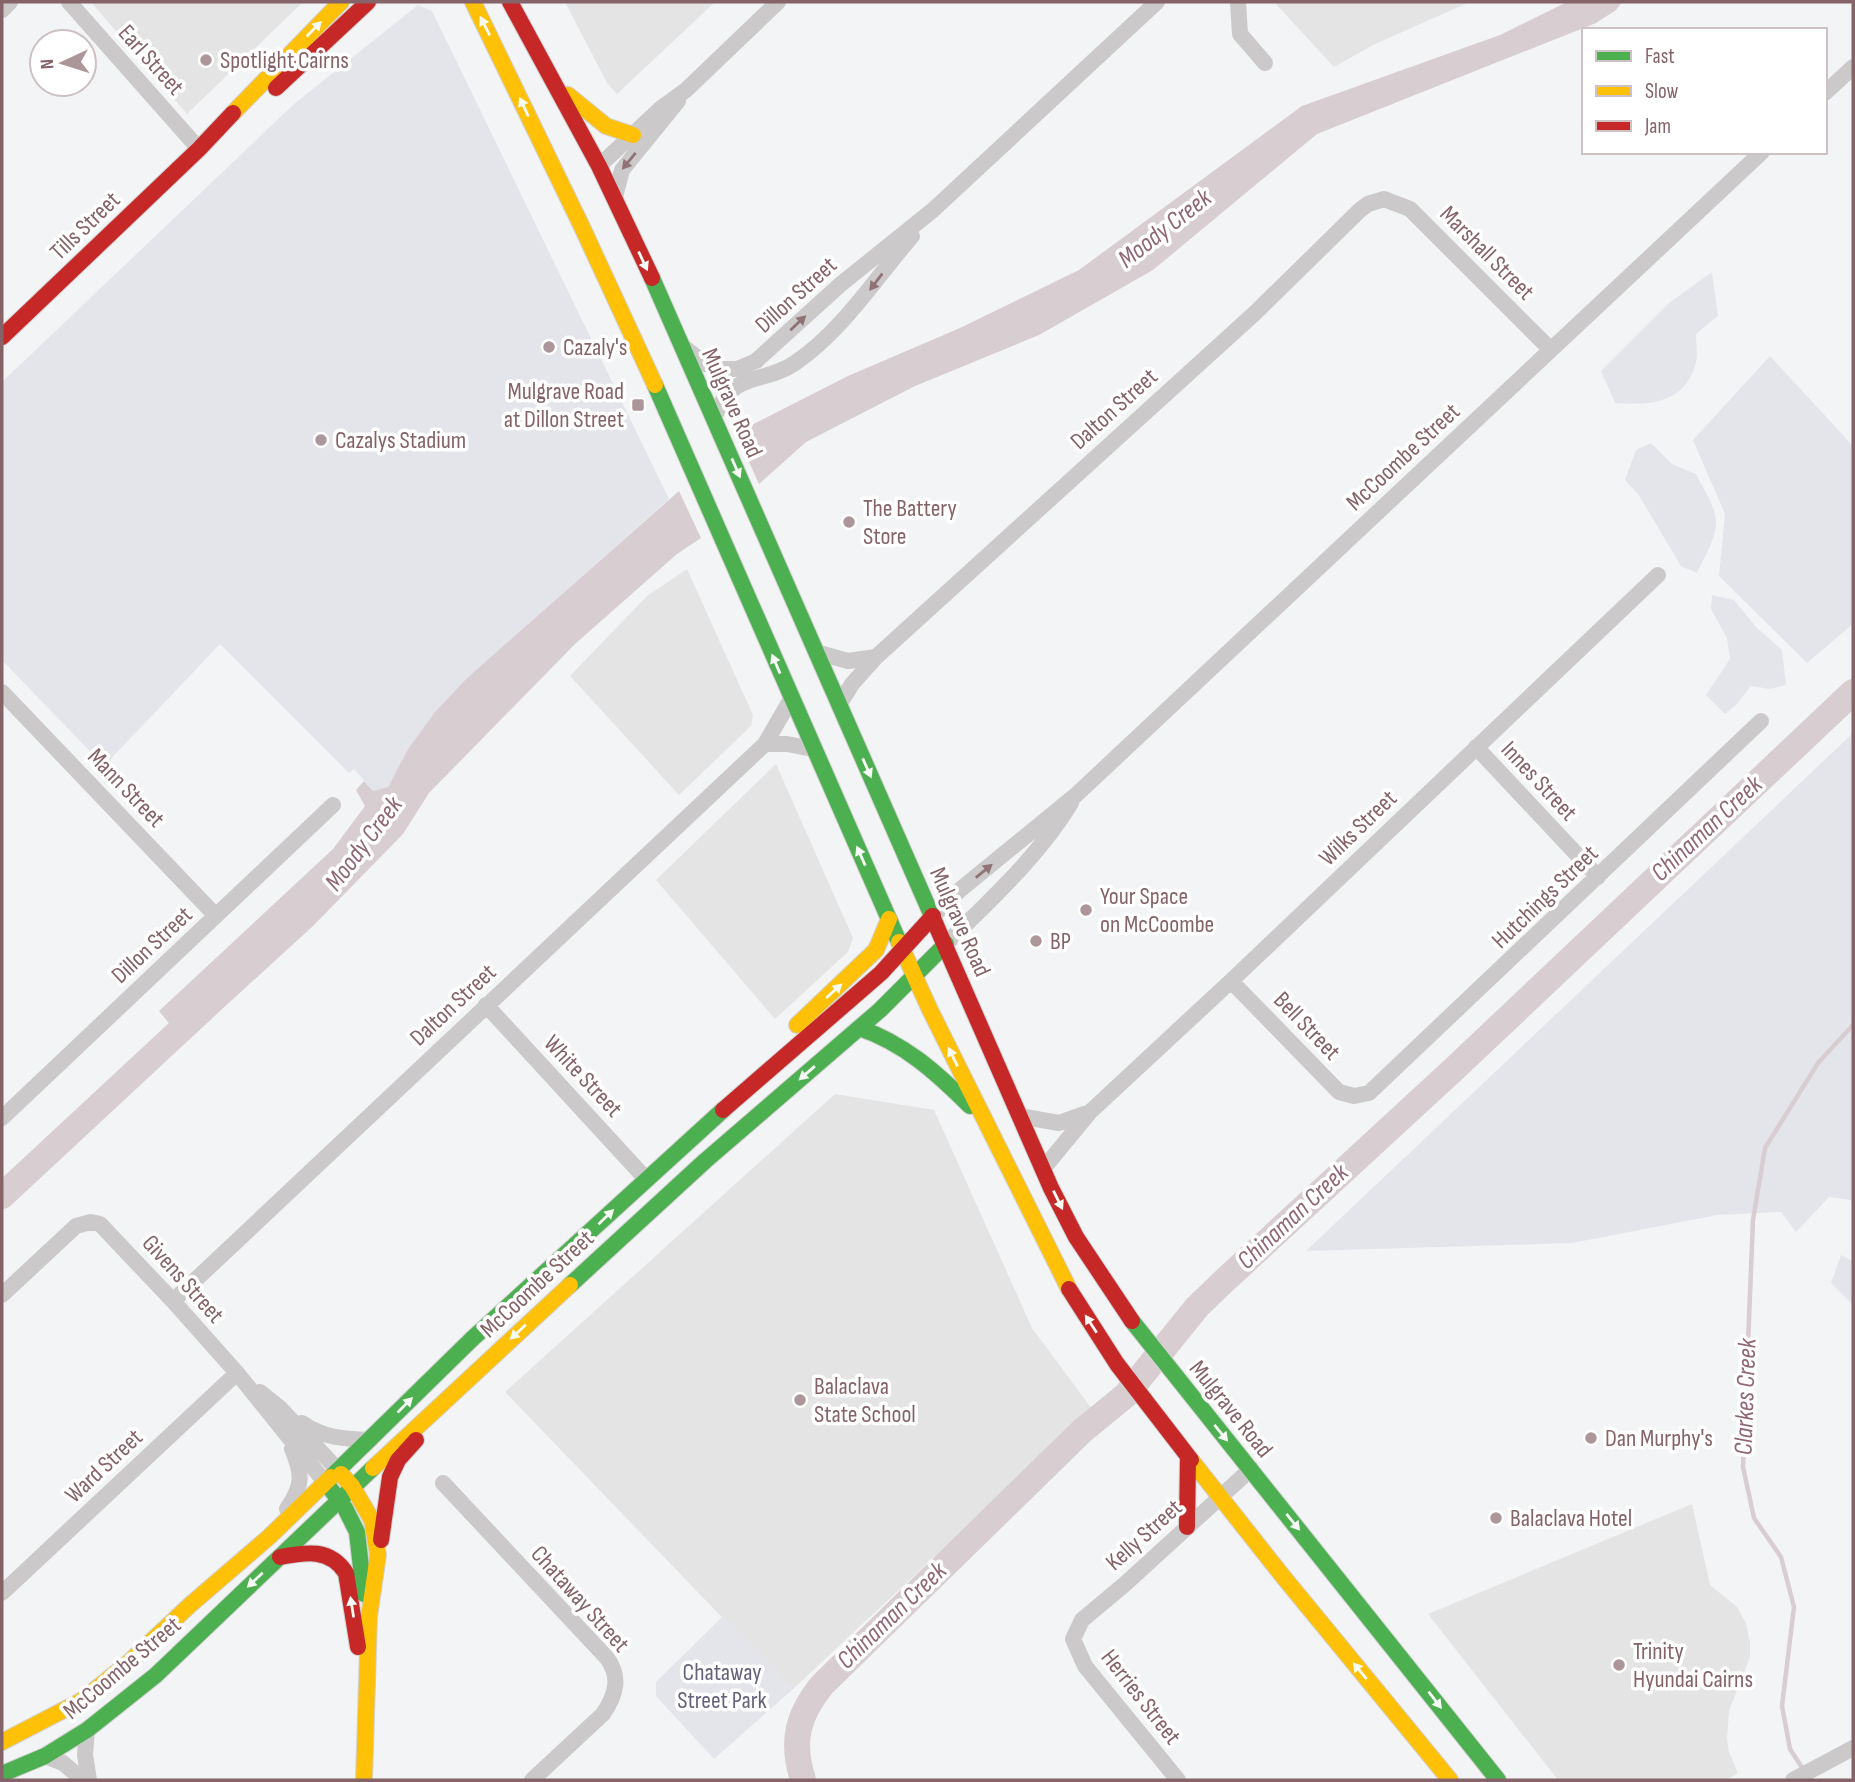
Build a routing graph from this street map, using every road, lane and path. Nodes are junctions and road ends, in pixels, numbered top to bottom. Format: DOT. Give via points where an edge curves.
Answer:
graph roads {
  1 [pos="10,2"];
  2 [pos="69,2"];
  3 [pos="341,2"];
  4 [pos="368,2"];
  5 [pos="473,2"];
  6 [pos="510,2"];
  7 [pos="778,2"];
  8 [pos="1157,2"];
  9 [pos="1238,2"];
  10 [pos="2,10"];
  11 [pos="1265,63"];
  12 [pos="1853,67"];
  13 [pos="557,85"];
  14 [pos="686,90"];
  15 [pos="1827,91"];
  16 [pos="633,135"];
  17 [pos="199,149"];
  18 [pos="1760,154"];
  19 [pos="599,166"];
  20 [pos="567,197"];
  21 [pos="615,199"];
  22 [pos="1384,200"];
  23 [pos="933,210"];
  24 [pos="2,337"];
  25 [pos="681,344"];
  26 [pos="773,347"];
  27 [pos="1550,349"];
  28 [pos="785,368"];
  29 [pos="714,418"];
  30 [pos="1658,575"];
  31 [pos="816,652"];
  32 [pos="876,657"];
  33 [pos="2,692"];
  34 [pos="791,699"];
  35 [pos="839,705"];
  36 [pos="1761,721"];
  37 [pos="765,744"];
  38 [pos="1476,747"];
  39 [pos="813,749"];
  40 [pos="1076,795"];
  41 [pos="333,805"];
  42 [pos="1598,877"];
  43 [pos="216,916"];
  44 [pos="933,916"];
  45 [pos="889,919"];
  46 [pos="946,944"];
  47 [pos="903,949"];
  48 [pos="915,975"];
  49 [pos="1231,981"];
  50 [pos="486,1005"];
  51 [pos="859,1028"];
  52 [pos="777,1062"];
  53 [pos="1354,1096"];
  54 [pos="1090,1112"];
  55 [pos="1019,1116"];
  56 [pos="2,1118"];
  57 [pos="982,1118"];
  58 [pos="1043,1169"];
  59 [pos="646,1179"];
  60 [pos="2,1295"];
  61 [pos="173,1301"];
  62 [pos="237,1373"];
  63 [pos="470,1376"];
  64 [pos="280,1408"];
  65 [pos="288,1438"];
  66 [pos="370,1440"];
  67 [pos="1188,1457"];
  68 [pos="337,1469"];
  69 [pos="1251,1469"];
  70 [pos="324,1481"];
  71 [pos="443,1483"];
  72 [pos="352,1486"];
  73 [pos="1220,1497"];
  74 [pos="340,1499"];
  75 [pos="1187,1527"];
  76 [pos="268,1537"];
  77 [pos="378,1555"];
  78 [pos="280,1557"];
  79 [pos="2,1593"];
  80 [pos="369,1617"];
  81 [pos="1073,1639"];
  82 [pos="367,1699"];
  83 [pos="87,1730"];
  84 [pos="2,1742"];
  85 [pos="1853,1748"];
  86 [pos="45,1755"];
  87 [pos="2,1774"];
  88 [pos="83,1780"];
  89 [pos="89,1780"];
  90 [pos="364,1780"];
  91 [pos="532,1780"];
  92 [pos="1178,1780"];
  93 [pos="1450,1780"];
  94 [pos="1498,1780"];
  95 [pos="1793,1780"];
  1 -- 10 [label="street"];
  2 -- 17 [label="street, Earl Street"];
  17 -- 3 [label="main road, Tills Street, one-way"];
  4 -- 17 [label="main road, Tills Street" via="267,96"];
  20 -- 5 [label="main road, one-way"];
  6 -- 13 [label="main road, Mulgrave Road"];
  7 -- 14 [label="street"];
  8 -- 23 [label="street, Dillon Street"];
  9 -- 11 [label="street" via="1240,34"];
  12 -- 15 [label="street"];
  13 -- 16 [label="main road" via="604,125"];
  13 -- 19 [label="main road, Mulgrave Road"];
  14 -- 16 [label="street"];
  14 -- 21 [label="street, one-way" via="621,170"];
  16 -- 19 [label="street"];
  17 -- 24 [label="main road, Tills Street"];
  18 -- 27 [label="street, McCoombe Street"];
  19 -- 20 [label="main road"];
  19 -- 21 [label="main road, Mulgrave Road"];
  34 -- 20 [label="main road, one-way" via="686,455"];
  21 -- 25 [label="main road, Mulgrave Road, one-way"];
  22 -- 27 [label="street, Marshall Street" via="1410,209 1426,223"];
  22 -- 32 [label="street, Dalton Street" via="1368,204 1340,227 1255,313"];
  26 -- 23 [label="street, Dillon Street, one-way" via="841,284"];
  23 -- 28 [label="street, Dillon Street, one-way" via="854,308 808,353"];
  25 -- 26 [label="street, Dillon Street" via="706,364 731,370 756,362"];
  25 -- 29 [label="main road, Mulgrave Road"];
  26 -- 28 [label="street" via="774,358"];
  27 -- 40 [label="street, McCoombe Street"];
  28 -- 29 [label="street, Dillon Street" via="739,384 724,398"];
  29 -- 31 [label="main road, Mulgrave Road, one-way"];
  30 -- 38 [label="street, Wilks Street"];
  31 -- 32 [label="street" via="848,661"];
  31 -- 35 [label="main road, Mulgrave Road"];
  32 -- 35 [label="street, Dalton Street"];
  33 -- 43 [label="street, Mann Street"];
  34 -- 37 [label="street, Dalton Street"];
  34 -- 39 [label="main road"];
  35 -- 44 [label="main road, Mulgrave Road, one-way"];
  36 -- 42 [label="street, Hutchings Street"];
  37 -- 39 [label="street"];
  37 -- 50 [label="street, Dalton Street"];
  38 -- 42 [label="street, Innes Street"];
  38 -- 49 [label="street, Wilks Street"];
  45 -- 39 [label="main road, one-way"];
  44 -- 40 [label="street, McCoombe Street, one-way"];
  40 -- 46 [label="street, McCoombe Street" via="1010,880"];
  41 -- 43 [label="street, Dillon Street"];
  42 -- 53 [label="street, Hutchings Street" via="1374,1089"];
  43 -- 56 [label="street, Dillon Street"];
  44 -- 46 [label="main road, Mulgrave Road"];
  44 -- 47 [label="main road, McCoombe Street"];
  45 -- 47 [label="main road"];
  52 -- 45 [label="main road, one-way" via="788,1032 876,950"];
  46 -- 48 [label="main road, McCoombe Street"];
  46 -- 55 [label="main road, Mulgrave Road"];
  47 -- 48 [label="main road"];
  47 -- 52 [label="main road, McCoombe Street" via="876,978"];
  48 -- 51 [label="main road, McCoombe Street"];
  57 -- 48 [label="main road, one-way"];
  49 -- 53 [label="street, Bell Street" via="1337,1090"];
  49 -- 54 [label="street, Wilks Street"];
  50 -- 59 [label="street, White Street"];
  50 -- 61 [label="street, Dalton Street"];
  51 -- 57 [label="main road" via="915,1055"];
  51 -- 63 [label="main road, McCoombe Street, one-way" via="705,1161"];
  52 -- 59 [label="main road, McCoombe Street"];
  54 -- 55 [label="street, Wilks Street" via="1059,1123"];
  54 -- 58 [label="street, Wilks Street"];
  55 -- 58 [label="main road, Mulgrave Road"];
  67 -- 57 [label="main road, one-way" via="1060,1274"];
  58 -- 69 [label="main road, Mulgrave Road, one-way" via="1093,1263 1149,1342"];
  66 -- 59 [label="main road, McCoombe Street, one-way"];
  60 -- 61 [label="street, Givens Street" via="76,1226 91,1222 106,1228"];
  61 -- 62 [label="street, Givens Street"];
  62 -- 64 [label="street, Givens Street"];
  62 -- 65 [label="street, Givens Street"];
  62 -- 79 [label="street, Ward Street"];
  63 -- 72 [label="main road, McCoombe Street"];
  63 -- 77 [label="main road" via="394,1467"];
  64 -- 66 [label="street, Givens Street" via="322,1435"];
  64 -- 68 [label="street, Givens Street"];
  65 -- 70 [label="street, Givens Street"];
  65 -- 76 [label="street, Givens Street" via="299,1466 300,1484"];
  66 -- 68 [label="main road, McCoombe Street"];
  67 -- 73 [label="main road"];
  67 -- 75 [label="main road"];
  68 -- 70 [label="main road, McCoombe Street"];
  68 -- 72 [label="main road"];
  69 -- 73 [label="street, Kelly Street"];
  69 -- 94 [label="main road, Mulgrave Road, one-way"];
  70 -- 74 [label="main road"];
  70 -- 76 [label="main road, McCoombe Street"];
  71 -- 91 [label="street, Chataway Street" via="614,1670 616,1686 603,1714"];
  72 -- 74 [label="main road, McCoombe Street"];
  72 -- 77 [label="main road" via="372,1520"];
  73 -- 75 [label="street, Kelly Street"];
  93 -- 73 [label="main road, one-way"];
  74 -- 78 [label="main road, McCoombe Street"];
  74 -- 80 [label="main road" via="358,1536"];
  75 -- 81 [label="street, Kelly Street" via="1082,1620"];
  76 -- 84 [label="main road, McCoombe Street" via="105,1683 57,1716"];
  77 -- 80 [label="main road"];
  82 -- 78 [label="main road, one-way" via="342,1564 311,1550"];
  78 -- 83 [label="main road, McCoombe Street, one-way" via="156,1675"];
  80 -- 82 [label="main road"];
  81 -- 92 [label="street, Herries Street" via="1085,1665"];
  82 -- 90 [label="main road"];
  83 -- 86 [label="main road, McCoombe Street"];
  83 -- 89 [label="street"];
  85 -- 95 [label="street"];
  86 -- 87 [label="main road, McCoombe Street"];
  86 -- 88 [label="street" via="63,1762"];
}
